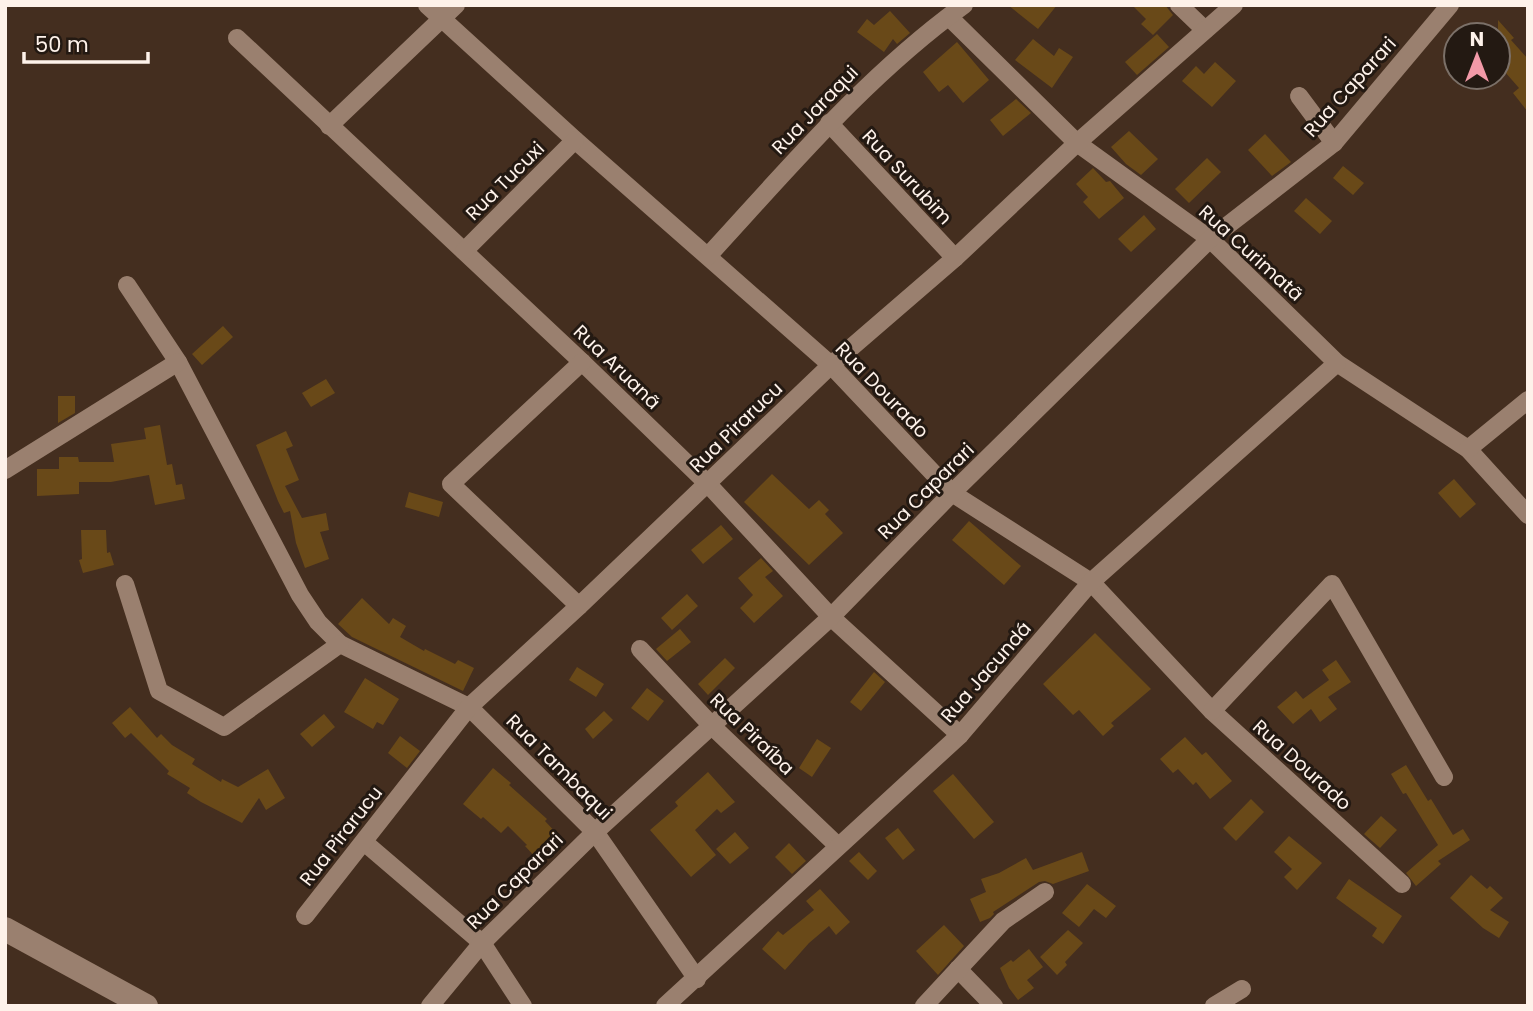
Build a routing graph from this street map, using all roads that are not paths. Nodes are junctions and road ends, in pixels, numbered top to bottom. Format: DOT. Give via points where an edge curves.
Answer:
graph roads {
  1 [pos="426,5"];
  2 [pos="456,5"];
  3 [pos="964,5"];
  4 [pos="1179,5"];
  5 [pos="1234,5"];
  6 [pos="1450,5"];
  7 [pos="948,16"];
  8 [pos="443,20"];
  9 [pos="1205,30"];
  10 [pos="237,38"];
  11 [pos="1299,96"];
  12 [pos="829,123"];
  13 [pos="329,126"];
  14 [pos="575,140"];
  15 [pos="1077,143"];
  16 [pos="1334,143"];
  17 [pos="1210,239"];
  18 [pos="464,251"];
  19 [pos="708,256"];
  20 [pos="955,258"];
  21 [pos="127,285"];
  22 [pos="178,362"];
  23 [pos="582,362"];
  24 [pos="1337,363"];
  25 [pos="831,365"];
  26 [pos="1528,400"];
  27 [pos="1468,449"];
  28 [pos="5,471"];
  29 [pos="707,483"];
  30 [pos="952,493"];
  31 [pos="1528,515"];
  32 [pos="1091,582"];
  33 [pos="125,584"];
  34 [pos="579,606"];
  35 [pos="831,617"];
  36 [pos="340,644"];
  37 [pos="640,649"];
  38 [pos="469,707"];
  39 [pos="1212,711"];
  40 [pos="713,727"];
  41 [pos="960,735"];
  42 [pos="1444,776"];
  43 [pos="595,832"];
  44 [pos="364,842"];
  45 [pos="838,846"];
  46 [pos="1402,884"];
  47 [pos="1045,892"];
  48 [pos="305,916"];
  49 [pos="7,934"];
  50 [pos="482,943"];
  51 [pos="958,969"];
  52 [pos="697,979"];
  53 [pos="1242,989"];
  54 [pos="146,1006"];
  55 [pos="430,1006"];
  56 [pos="523,1006"];
  57 [pos="665,1006"];
  58 [pos="924,1006"];
  59 [pos="994,1006"];
  60 [pos="1214,1006"];
  1 -- 8 [label="street, Rua Dourado"];
  2 -- 8 [label="street"];
  3 -- 7 [label="street, Rua Jaraqui"];
  4 -- 9 [label="street"];
  5 -- 9 [label="street, Rua Pirarucu"];
  6 -- 16 [label="street, Rua Caparari"];
  7 -- 12 [label="street, Rua Jaraqui" via="906,49"];
  7 -- 15 [label="street, Rua Curimatã"];
  8 -- 13 [label="street"];
  8 -- 14 [label="street, Rua Dourado"];
  9 -- 15 [label="street, Rua Pirarucu"];
  10 -- 13 [label="street, Rua Aruanã"];
  11 -- 16 [label="street"];
  12 -- 19 [label="street, Rua Jaraqui"];
  12 -- 20 [label="street, Rua Surubim"];
  13 -- 18 [label="street, Rua Aruanã"];
  14 -- 18 [label="street, Rua Tucuxi"];
  14 -- 19 [label="street, Rua Dourado"];
  15 -- 17 [label="street, Rua Curimatã"];
  15 -- 20 [label="street, Rua Pirarucu"];
  16 -- 17 [label="street, Rua Caparari"];
  17 -- 24 [label="street, Rua Curimatã"];
  17 -- 30 [label="street, Rua Caparari"];
  18 -- 23 [label="street, Rua Aruanã"];
  19 -- 25 [label="street, Rua Dourado"];
  20 -- 25 [label="street, Rua Pirarucu"];
  21 -- 22 [label="street"];
  22 -- 28 [label="street"];
  22 -- 36 [label="street" via="300,595"];
  23 -- 29 [label="street, Rua Aruanã"];
  23 -- 34 [label="street" via="451,484"];
  24 -- 27 [label="street, Rua Curimatã"];
  24 -- 32 [label="street, Rua Jacundá"];
  25 -- 29 [label="street, Rua Pirarucu"];
  25 -- 30 [label="street, Rua Dourado"];
  26 -- 27 [label="street"];
  27 -- 31 [label="street, Rua Curimatã"];
  29 -- 34 [label="street, Rua Pirarucu"];
  29 -- 35 [label="street, Rua Aruanã"];
  30 -- 32 [label="street, Rua Dourado"];
  30 -- 35 [label="street, Rua Caparari"];
  32 -- 39 [label="street, Rua Dourado"];
  32 -- 41 [label="street, Rua Jacundá"];
  33 -- 36 [label="street" via="159,691 224,727"];
  34 -- 38 [label="street, Rua Pirarucu"];
  35 -- 40 [label="street, Rua Caparari"];
  35 -- 41 [label="street, Rua Aruanã"];
  36 -- 38 [label="street, Rua Tambaqui"];
  37 -- 40 [label="street, Rua Piraíba"];
  38 -- 43 [label="street, Rua Tambaqui"];
  38 -- 44 [label="street, Rua Pirarucu"];
  39 -- 42 [label="street" via="1332,584"];
  39 -- 46 [label="street, Rua Dourado"];
  40 -- 43 [label="street, Rua Caparari"];
  40 -- 45 [label="street, Rua Piraíba"];
  41 -- 45 [label="street, Rua Jacundá"];
  43 -- 50 [label="street, Rua Caparari"];
  43 -- 52 [label="street, Rua Tambaqui"];
  44 -- 48 [label="street, Rua Pirarucu"];
  44 -- 50 [label="street"];
  45 -- 52 [label="street, Rua Jacundá"];
  47 -- 51 [label="street" via="1003,921"];
  49 -- 54 [label="street"];
  50 -- 55 [label="street, Rua Caparari"];
  50 -- 56 [label="street"];
  51 -- 58 [label="street"];
  51 -- 59 [label="street"];
  52 -- 57 [label="street, Rua Jacundá"];
  53 -- 60 [label="street"];
}
